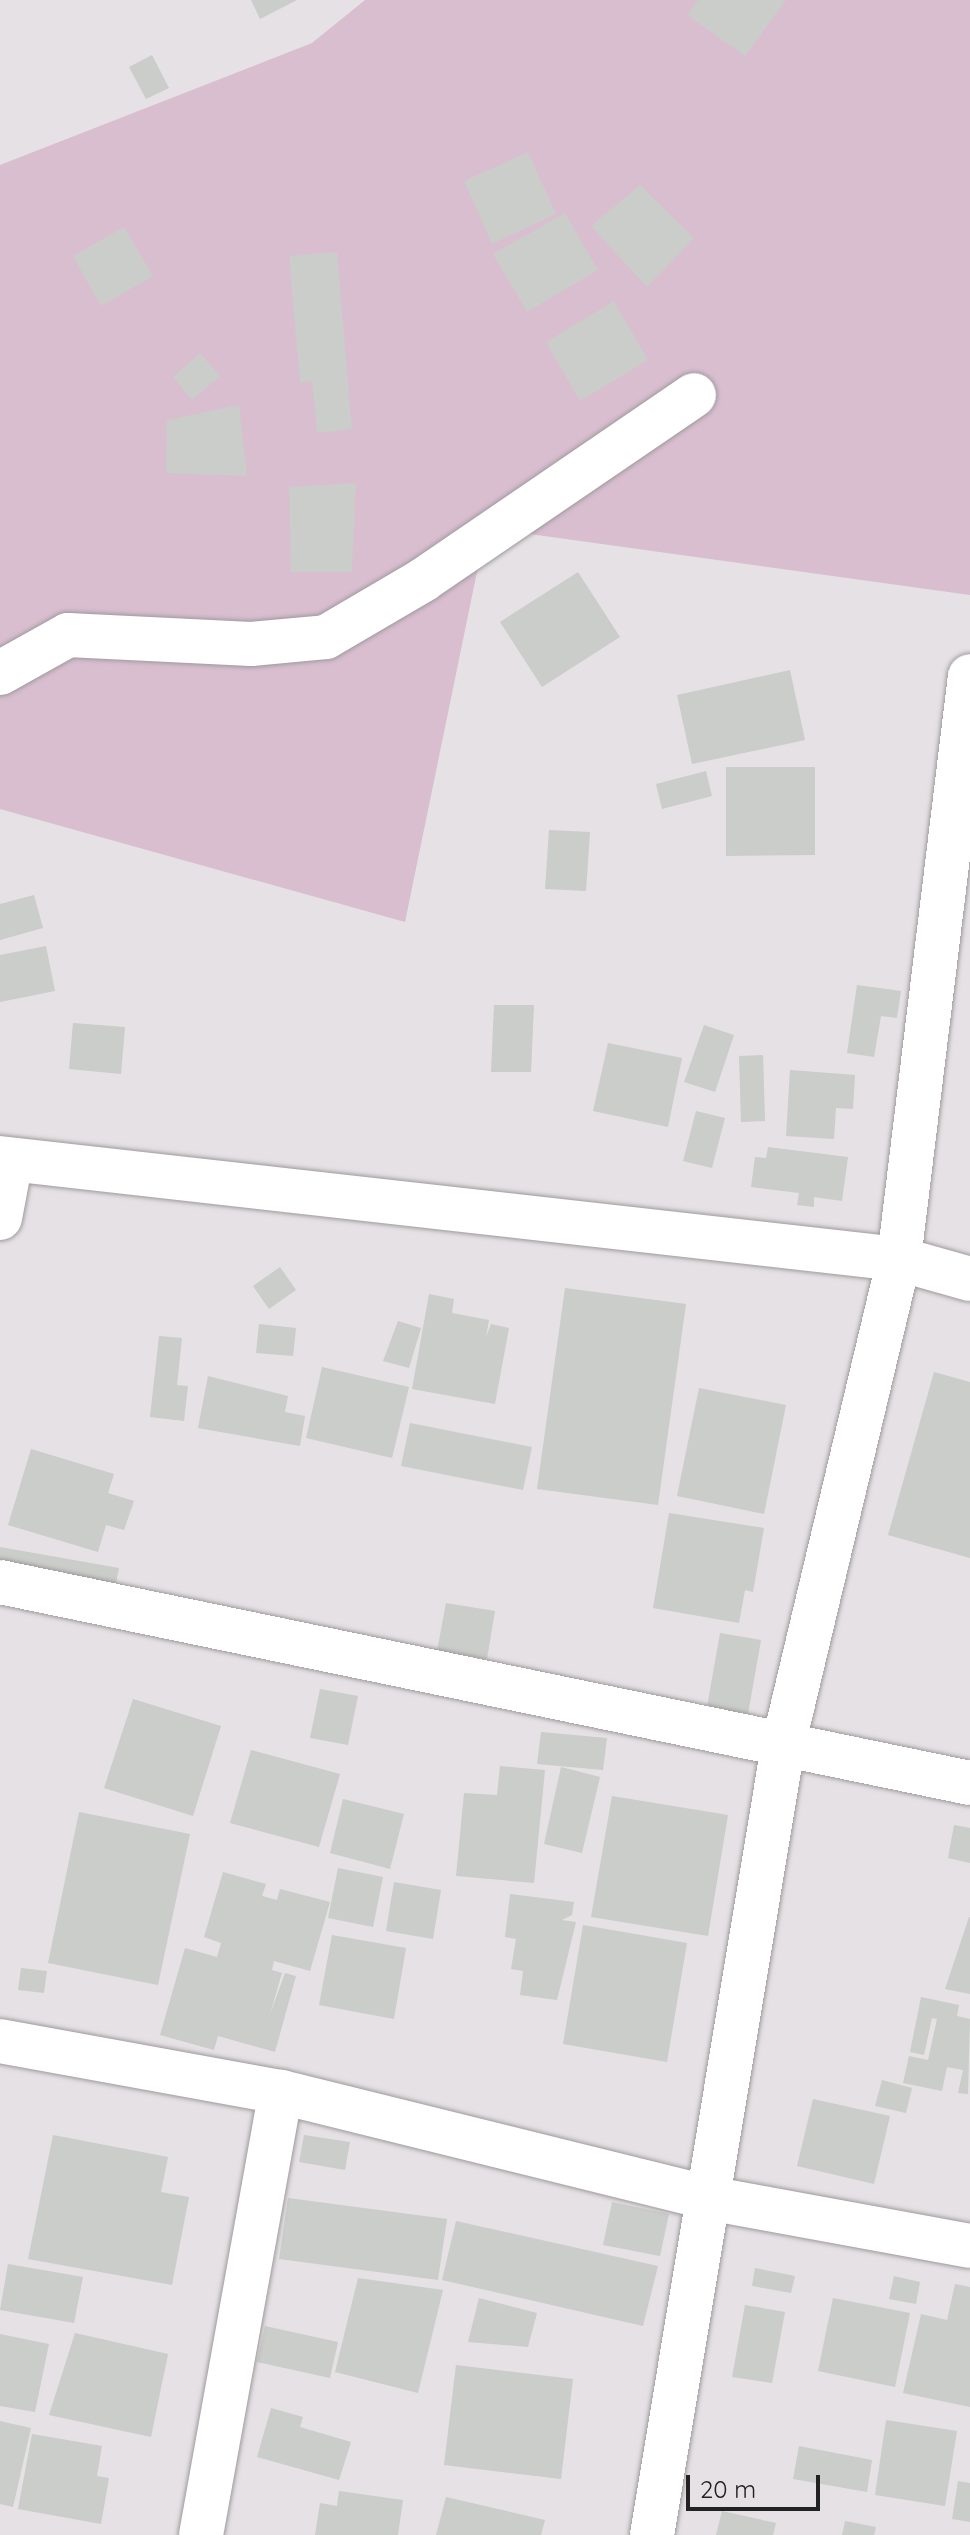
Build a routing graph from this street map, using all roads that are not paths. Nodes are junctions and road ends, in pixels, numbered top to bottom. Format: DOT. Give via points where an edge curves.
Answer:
graph roads {
  1 [pos="694,395"];
  2 [pos="0,673"];
  3 [pos="970,676"];
  4 [pos="5,1159"];
  5 [pos="0,1218"];
  6 [pos="899,1259"];
  7 [pos="970,1279"];
  8 [pos="0,1582"];
  9 [pos="783,1746"];
  10 [pos="970,1783"];
  11 [pos="0,2041"];
  12 [pos="281,2092"];
  13 [pos="714,2199"];
  14 [pos="970,2246"];
  15 [pos="201,2535"];
  16 [pos="652,2535"];
  1 -- 2 [label="street" via="423,580 326,637 251,644 68,635"];
  3 -- 6 [label="street"];
  4 -- 5 [label="street"];
  4 -- 6 [label="street"];
  6 -- 7 [label="street"];
  6 -- 9 [label="street"];
  8 -- 9 [label="street"];
  9 -- 10 [label="street"];
  9 -- 13 [label="street"];
  11 -- 12 [label="street"];
  12 -- 13 [label="street"];
  12 -- 15 [label="street"];
  13 -- 14 [label="street"];
  13 -- 16 [label="street"];
}
